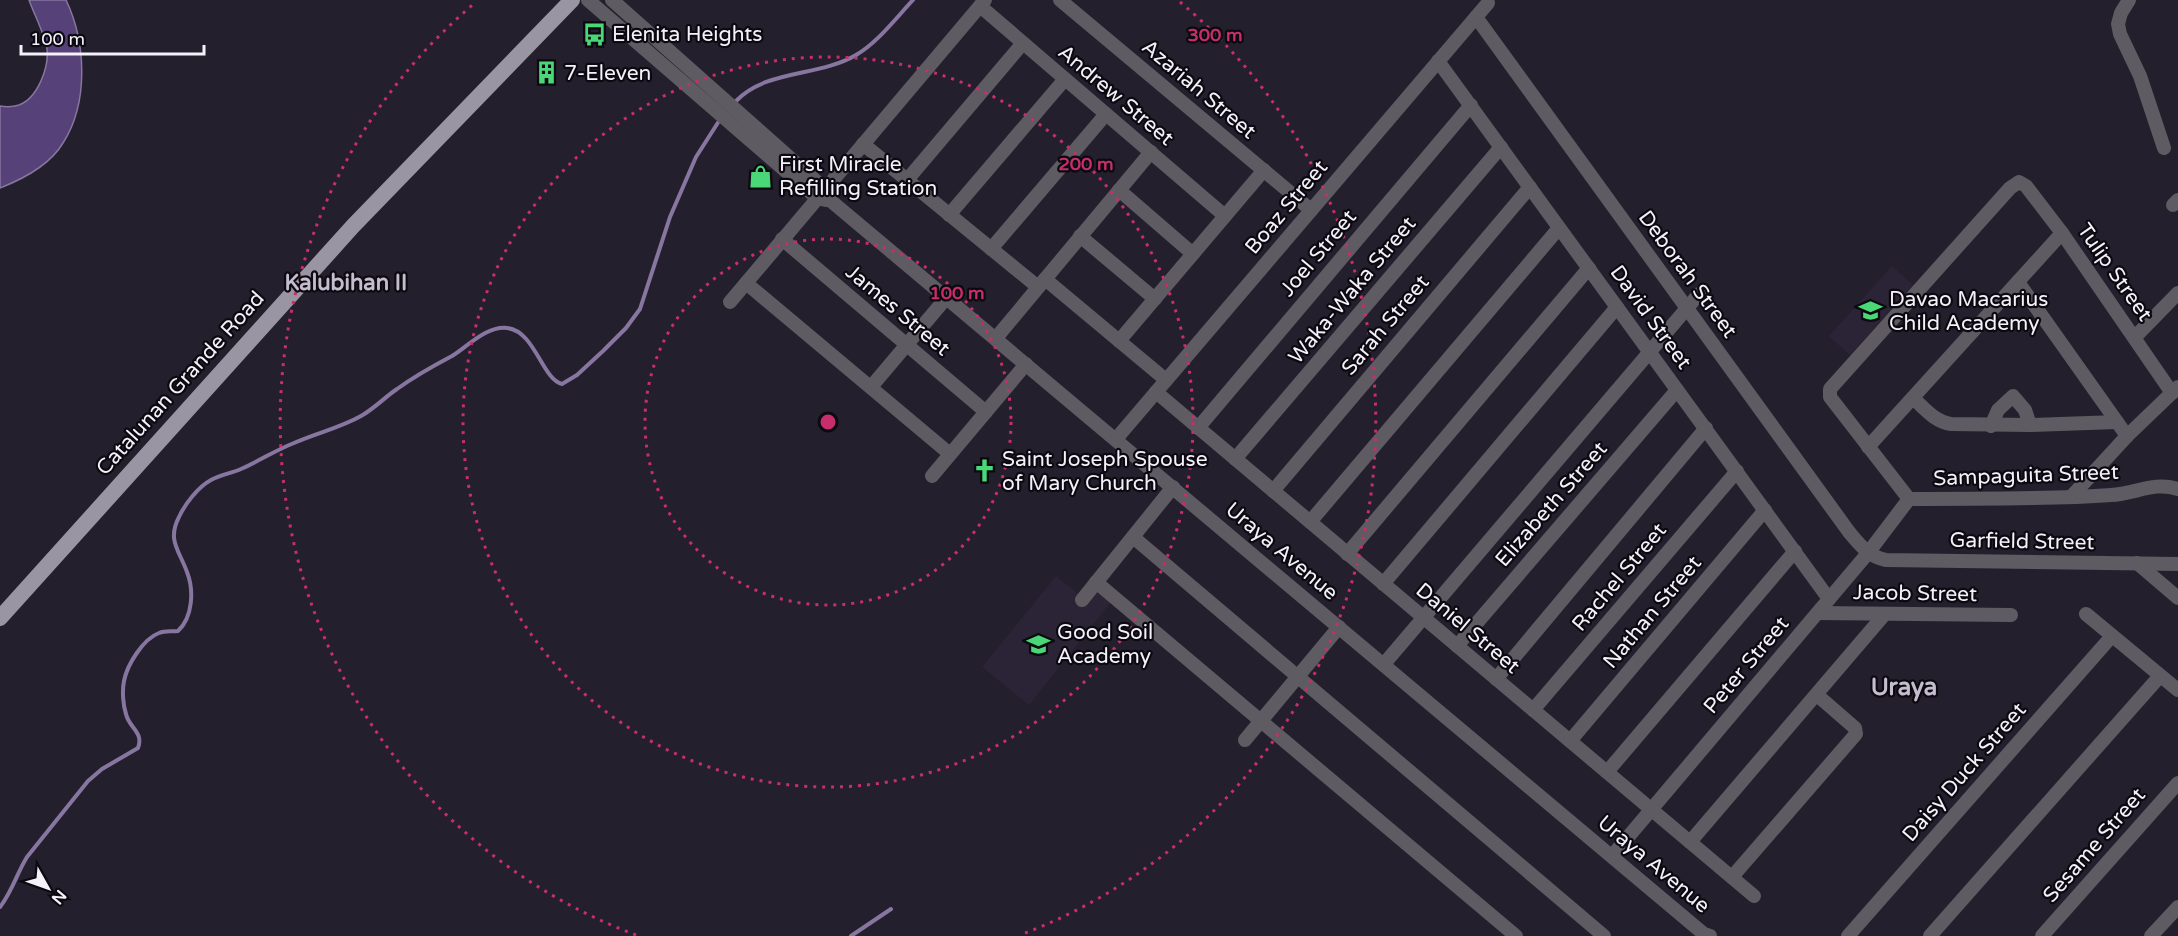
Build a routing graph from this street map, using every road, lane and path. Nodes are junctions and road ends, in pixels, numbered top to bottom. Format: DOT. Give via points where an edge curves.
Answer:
graph roads {
  1 [pos="572,0"];
  2 [pos="588,0"];
  3 [pos="612,0"];
  4 [pos="1060,0"];
  5 [pos="2129,0"];
  6 [pos="982,3"];
  7 [pos="1488,3"];
  8 [pos="631,17"];
  9 [pos="1476,17"];
  10 [pos="621,28"];
  11 [pos="1023,43"];
  12 [pos="1438,61"];
  13 [pos="688,76"];
  14 [pos="1065,79"];
  15 [pos="1471,105"];
  16 [pos="1106,114"];
  17 [pos="863,144"];
  18 [pos="1501,147"];
  19 [pos="2164,148"];
  20 [pos="1150,152"];
  21 [pos="1264,170"];
  22 [pos="907,180"];
  23 [pos="1530,187"];
  24 [pos="1119,190"];
  25 [pos="825,196"];
  26 [pos="1311,210"];
  27 [pos="949,214"];
  28 [pos="1225,216"];
  29 [pos="1559,228"];
  30 [pos="2062,233"];
  31 [pos="1080,236"];
  32 [pos="782,239"];
  33 [pos="991,249"];
  34 [pos="1193,254"];
  35 [pos="1589,268"];
  36 [pos="2018,282"];
  37 [pos="746,283"];
  38 [pos="1041,283"];
  39 [pos="2178,293"];
  40 [pos="1699,294"];
  41 [pos="947,297"];
  42 [pos="1155,299"];
  43 [pos="730,302"];
  44 [pos="1617,307"];
  45 [pos="1687,308"];
  46 [pos="2135,337"];
  47 [pos="996,338"];
  48 [pos="1119,341"];
  49 [pos="906,345"];
  50 [pos="1650,351"];
  51 [pos="1026,364"];
  52 [pos="1166,380"];
  53 [pos="2013,381"];
  54 [pos="871,387"];
  55 [pos="1677,390"];
  56 [pos="2175,390"];
  57 [pos="1156,392"];
  58 [pos="2013,396"];
  59 [pos="1913,398"];
  60 [pos="986,412"];
  61 [pos="2117,422"];
  62 [pos="2030,425"];
  63 [pos="1991,426"];
  64 [pos="1198,428"];
  65 [pos="1706,428"];
  66 [pos="2127,436"];
  67 [pos="1116,439"];
  68 [pos="1868,447"];
  69 [pos="950,454"];
  70 [pos="1235,459"];
  71 [pos="1737,471"];
  72 [pos="932,476"];
  73 [pos="1173,487"];
  74 [pos="2178,489"];
  75 [pos="1273,491"];
  76 [pos="2071,497"];
  77 [pos="1909,499"];
  78 [pos="1765,510"];
  79 [pos="1310,522"];
  80 [pos="1133,537"];
  81 [pos="1795,551"];
  82 [pos="1868,553"];
  83 [pos="1347,554"];
  84 [pos="2137,563"];
  85 [pos="2178,564"];
  86 [pos="1096,582"];
  87 [pos="1383,584"];
  88 [pos="1829,598"];
  89 [pos="2178,598"];
  90 [pos="1082,600"];
  91 [pos="1818,613"];
  92 [pos="2086,614"];
  93 [pos="1884,615"];
  94 [pos="2011,615"];
  95 [pos="0,618"];
  96 [pos="1423,618"];
  97 [pos="1339,627"];
  98 [pos="2112,636"];
  99 [pos="1457,646"];
  100 [pos="1384,664"];
  101 [pos="1298,676"];
  102 [pos="2160,676"];
  103 [pos="1496,679"];
  104 [pos="2178,690"];
  105 [pos="1817,695"];
  106 [pos="1533,710"];
  107 [pos="1260,721"];
  108 [pos="1245,740"];
  109 [pos="1570,741"];
  110 [pos="1607,772"];
  111 [pos="2178,783"];
  112 [pos="1652,810"];
  113 [pos="1690,842"];
  114 [pos="1612,856"];
  115 [pos="1732,877"];
  116 [pos="1754,896"];
  117 [pos="2178,907"];
  118 [pos="1706,935"];
  119 [pos="1516,936"];
  120 [pos="1604,936"];
  121 [pos="1848,936"];
  122 [pos="1930,936"];
  123 [pos="2042,936"];
  124 [pos="2151,936"];
  1 -- 95 [label="main road, Catalunan Grande Road" via="353,226"];
  2 -- 10 [label="street, Uraya Avenue"];
  3 -- 8 [label="street, Uraya Avenue"];
  4 -- 21 [label="street, Azariah Street"];
  5 -- 19 [label="street" via="2118,24 2120,34 2140,76"];
  6 -- 11 [label="street, Andrew Street"];
  6 -- 17 [label="street"];
  7 -- 9 [label="street, Boaz Street"];
  8 -- 10 [label="street"];
  8 -- 13 [label="street, Uraya Avenue"];
  9 -- 12 [label="street, Boaz Street"];
  9 -- 45 [label="street, Deborah Street"];
  10 -- 13 [label="street, Uraya Avenue"];
  11 -- 14 [label="street, Andrew Street"];
  11 -- 22 [label="street"];
  12 -- 15 [label="street, David Street"];
  12 -- 26 [label="street, Boaz Street"];
  13 -- 25 [label="street, Uraya Avenue"];
  14 -- 16 [label="street, Andrew Street"];
  14 -- 27 [label="street"];
  15 -- 18 [label="street, David Street"];
  15 -- 64 [label="street, Joel Street"];
  16 -- 20 [label="street, Andrew Street"];
  16 -- 33 [label="street"];
  17 -- 22 [label="street"];
  17 -- 25 [label="street"];
  18 -- 23 [label="street, David Street"];
  18 -- 70 [label="street, Waka-Waka Street"];
  20 -- 24 [label="street"];
  20 -- 28 [label="street, Andrew Street"];
  21 -- 26 [label="street, Azariah Street"];
  21 -- 28 [label="street"];
  22 -- 27 [label="street"];
  23 -- 29 [label="street, David Street"];
  23 -- 75 [label="street, Sarah Street"];
  24 -- 31 [label="street"];
  24 -- 34 [label="street"];
  25 -- 32 [label="street"];
  25 -- 41 [label="street, Uraya Avenue"];
  26 -- 52 [label="street, Boaz Street"];
  27 -- 33 [label="street"];
  28 -- 34 [label="street"];
  29 -- 35 [label="street, David Street"];
  29 -- 79 [label="street"];
  30 -- 36 [label="street"];
  30 -- 46 [label="street, Tulip Street"];
  30 -- 68 [label="street, Tulip Street" via="2026,186 2019,182 2002,196 1829,391"];
  31 -- 38 [label="street"];
  31 -- 42 [label="street"];
  32 -- 37 [label="street"];
  32 -- 49 [label="street, James Street"];
  33 -- 38 [label="street"];
  34 -- 42 [label="street"];
  35 -- 44 [label="street, David Street"];
  35 -- 83 [label="street"];
  36 -- 59 [label="street"];
  36 -- 61 [label="street"];
  37 -- 43 [label="street"];
  37 -- 54 [label="street"];
  38 -- 47 [label="street"];
  38 -- 48 [label="street"];
  39 -- 46 [label="street"];
  40 -- 45 [label="street"];
  41 -- 47 [label="street, Uraya Avenue"];
  41 -- 49 [label="street"];
  42 -- 48 [label="street"];
  44 -- 50 [label="street, David Street"];
  44 -- 87 [label="street"];
  45 -- 50 [label="street"];
  45 -- 82 [label="street, Deborah Street"];
  46 -- 56 [label="street, Tulip Street"];
  47 -- 51 [label="street, Uraya Avenue"];
  48 -- 52 [label="street"];
  49 -- 54 [label="street"];
  49 -- 60 [label="street, James Street"];
  50 -- 55 [label="street, David Street"];
  50 -- 96 [label="street"];
  51 -- 60 [label="street"];
  51 -- 67 [label="street, Uraya Avenue"];
  52 -- 57 [label="street, Boaz Street"];
  53 -- 58 [label="street"];
  54 -- 69 [label="street"];
  55 -- 65 [label="street, David Street"];
  55 -- 99 [label="street, Elizabeth Street"];
  56 -- 66 [label="street"];
  57 -- 64 [label="street, Daniel Street"];
  57 -- 67 [label="street, Boaz Street"];
  58 -- 62 [label="street" via="2025,410"];
  58 -- 63 [label="street" via="1998,410"];
  59 -- 63 [label="street" via="1944,423"];
  59 -- 68 [label="street"];
  60 -- 69 [label="street"];
  61 -- 62 [label="street"];
  61 -- 66 [label="street"];
  62 -- 63 [label="street"];
  64 -- 70 [label="street, Daniel Street"];
  65 -- 71 [label="street, David Street"];
  65 -- 103 [label="street"];
  66 -- 76 [label="street"];
  67 -- 73 [label="street, Uraya Avenue"];
  68 -- 77 [label="street"];
  69 -- 72 [label="street"];
  70 -- 75 [label="street, Daniel Street"];
  71 -- 78 [label="street, David Street"];
  71 -- 106 [label="street, Rachel Street"];
  73 -- 80 [label="street"];
  73 -- 97 [label="street, Uraya Avenue"];
  74 -- 76 [label="street, Sampaguita Street" via="2160,485 2113,495"];
  75 -- 79 [label="street, Daniel Street"];
  76 -- 77 [label="street, Sampaguita Street"];
  77 -- 82 [label="street, Peter Street"];
  78 -- 81 [label="street, David Street"];
  78 -- 109 [label="street, Nathan Street"];
  79 -- 83 [label="street, Daniel Street"];
  80 -- 86 [label="street"];
  80 -- 101 [label="street"];
  81 -- 88 [label="street, David Street"];
  81 -- 110 [label="street"];
  82 -- 84 [label="street, Garfield Street" via="1879,559 1897,560"];
  82 -- 88 [label="street, Peter Street"];
  83 -- 87 [label="street, Daniel Street"];
  84 -- 85 [label="street, Garfield Street"];
  84 -- 89 [label="street"];
  86 -- 90 [label="street"];
  86 -- 107 [label="street"];
  87 -- 96 [label="street, Daniel Street"];
  88 -- 91 [label="street, Peter Street"];
  91 -- 93 [label="street, Jacob Street"];
  91 -- 112 [label="street, Peter Street"];
  92 -- 98 [label="street"];
  93 -- 94 [label="street, Jacob Street"];
  93 -- 105 [label="street"];
  96 -- 99 [label="street, Daniel Street"];
  96 -- 100 [label="street"];
  97 -- 100 [label="street, Uraya Avenue"];
  97 -- 101 [label="street"];
  98 -- 102 [label="street"];
  98 -- 121 [label="street, Daisy Duck Street"];
  99 -- 103 [label="street, Daniel Street"];
  100 -- 114 [label="street, Uraya Avenue"];
  101 -- 107 [label="street"];
  101 -- 120 [label="street"];
  102 -- 104 [label="street"];
  102 -- 122 [label="street"];
  103 -- 106 [label="street, Daniel Street"];
  105 -- 113 [label="street"];
  105 -- 115 [label="street" via="1855,728 1856,734"];
  106 -- 109 [label="street, Daniel Street"];
  107 -- 108 [label="street"];
  107 -- 119 [label="street"];
  109 -- 110 [label="street, Daniel Street"];
  110 -- 112 [label="street, Daniel Street"];
  111 -- 123 [label="street, Sesame Street"];
  112 -- 113 [label="street, Daniel Street"];
  112 -- 114 [label="street, Peter Street"];
  113 -- 115 [label="street, Daniel Street"];
  114 -- 118 [label="street, Uraya Avenue"];
  115 -- 116 [label="street, Daniel Street"];
  117 -- 124 [label="street"];
}
